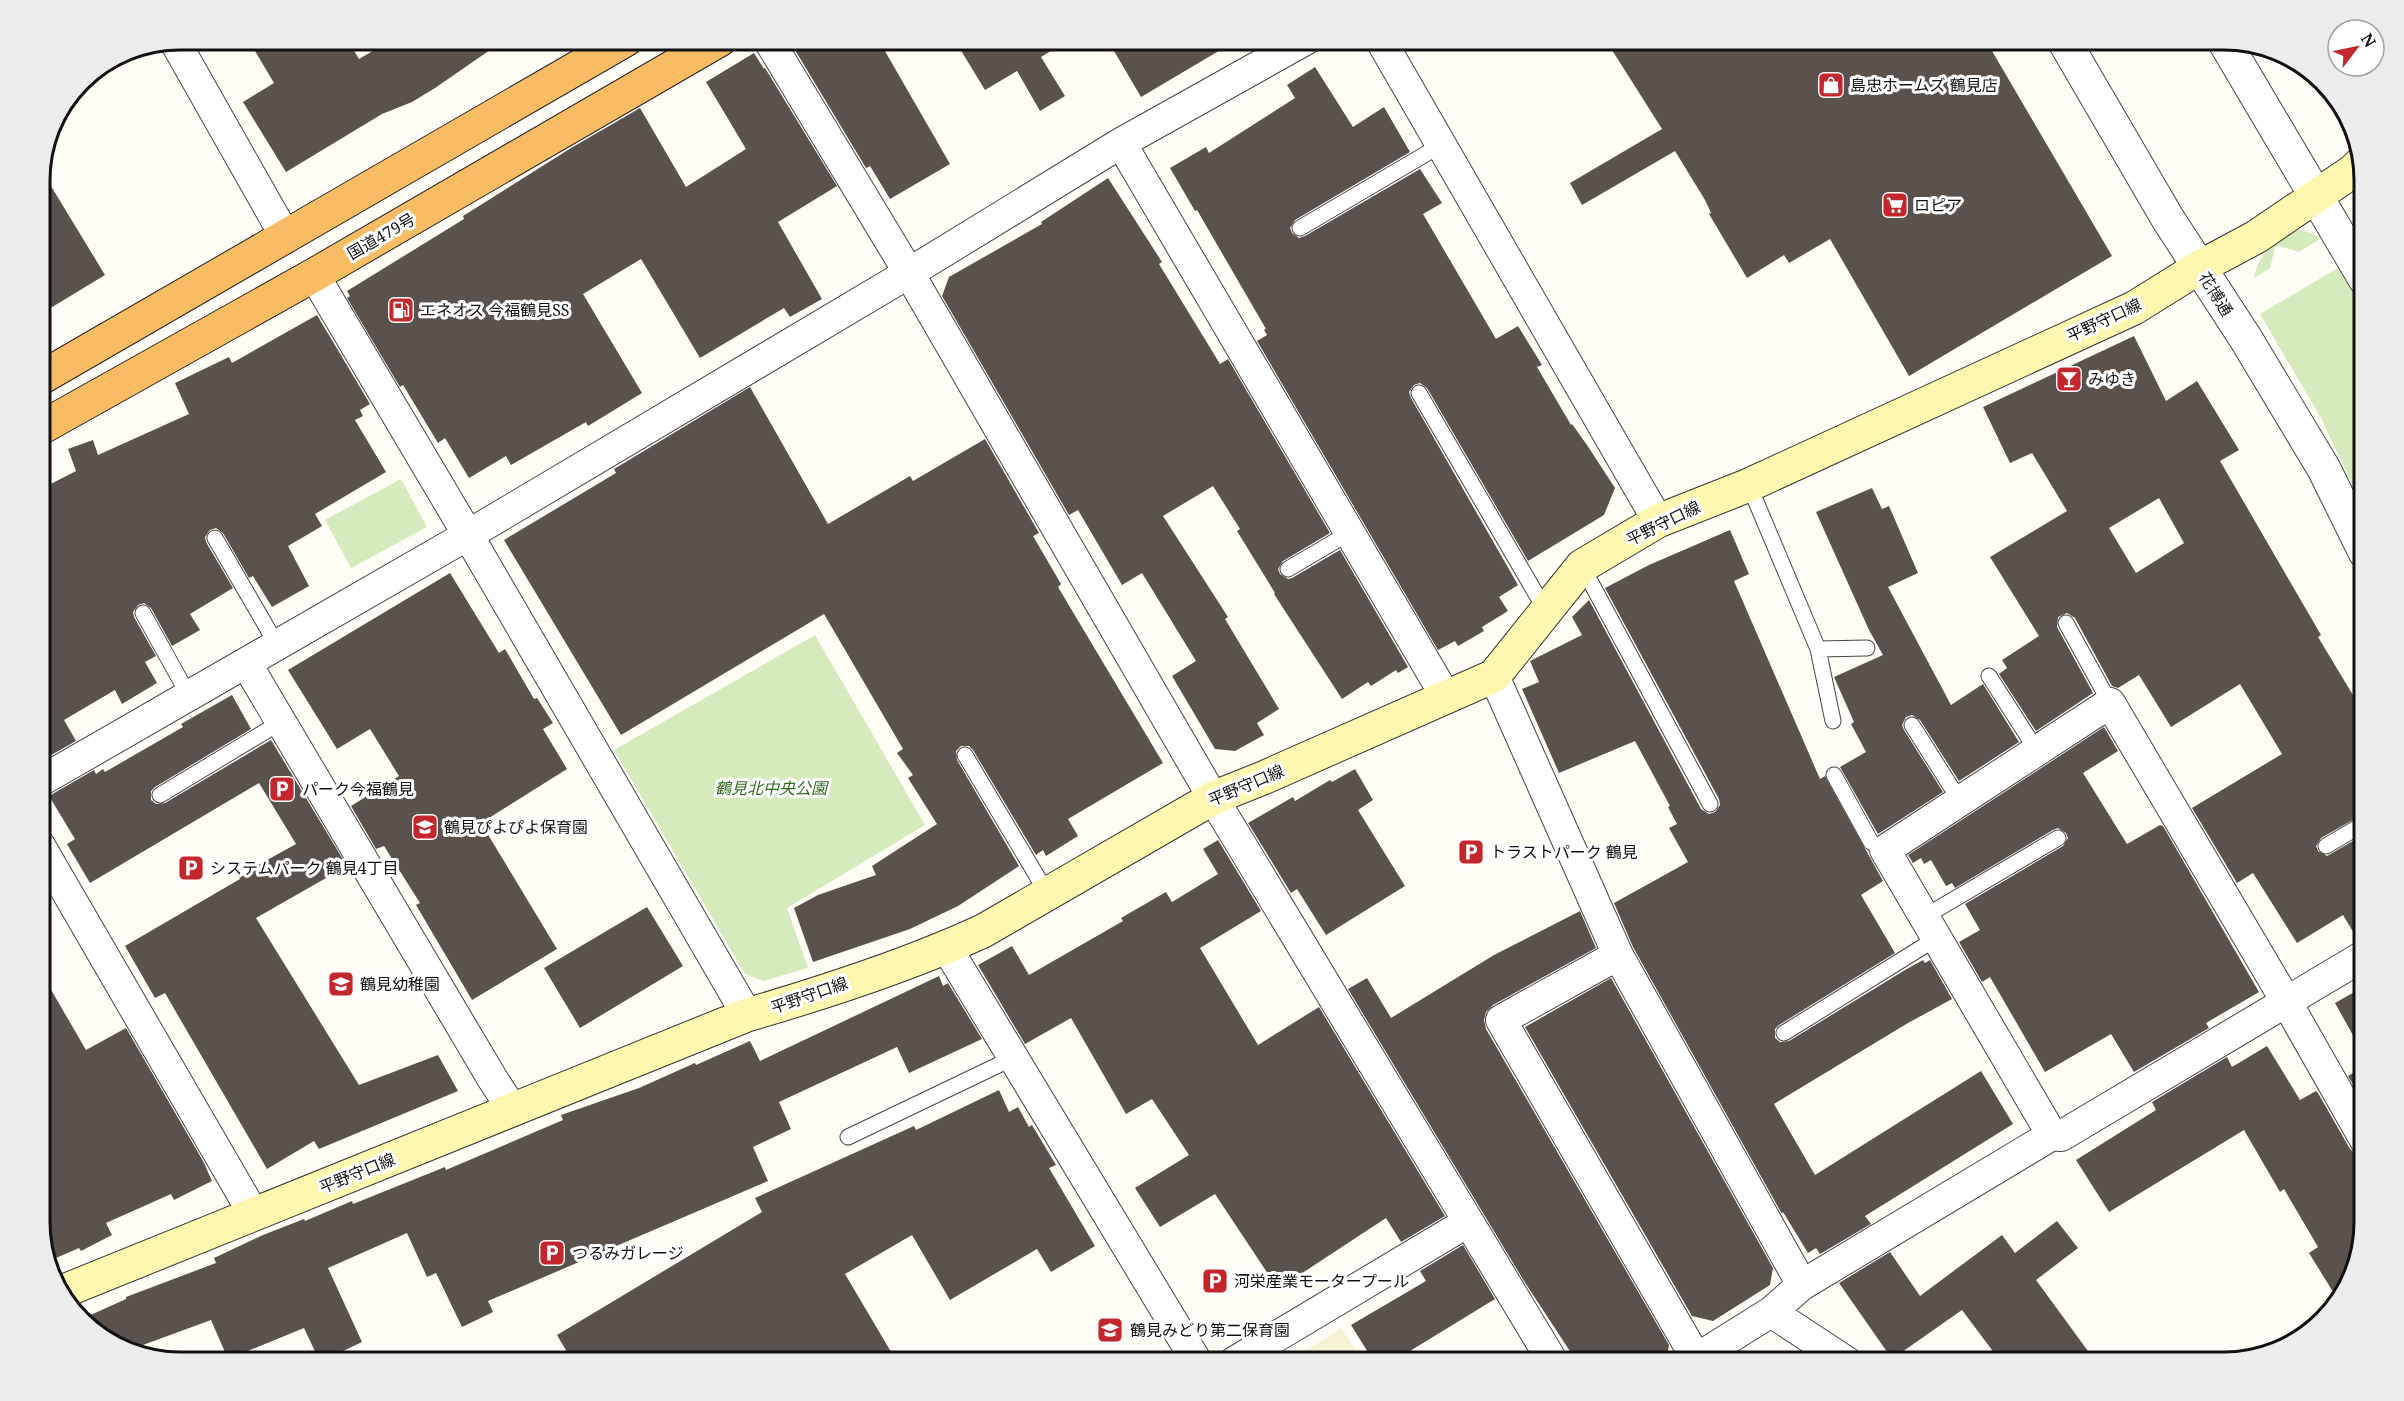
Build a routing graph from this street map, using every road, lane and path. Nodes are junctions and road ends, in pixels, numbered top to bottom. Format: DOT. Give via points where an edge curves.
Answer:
graph roads {
  1 [pos="180,50"];
  2 [pos="608,50"];
  3 [pos="702,50"];
  4 [pos="775,50"];
  5 [pos="1288,50"];
  6 [pos="1386,50"];
  7 [pos="2069,50"];
  8 [pos="2230,50"];
  9 [pos="1121,144"];
  10 [pos="1441,145"];
  11 [pos="2354,170"];
  12 [pos="2316,196"];
  13 [pos="1300,228"];
  14 [pos="285,236"];
  15 [pos="2354,260"];
  16 [pos="2200,267"];
  17 [pos="909,273"];
  18 [pos="314,274"];
  19 [pos="50,373"];
  20 [pos="1419,393"];
  21 [pos="50,423"];
  22 [pos="1749,485"];
  23 [pos="1658,521"];
  24 [pos="2354,530"];
  25 [pos="1349,533"];
  26 [pos="468,534"];
  27 [pos="215,538"];
  28 [pos="1582,566"];
  29 [pos="1288,569"];
  30 [pos="1546,611"];
  31 [pos="143,613"];
  32 [pos="2066,623"];
  33 [pos="277,645"];
  34 [pos="1867,648"];
  35 [pos="1818,649"];
  36 [pos="246,663"];
  37 [pos="1494,676"];
  38 [pos="1989,676"];
  39 [pos="189,696"];
  40 [pos="1446,697"];
  41 [pos="2110,703"];
  42 [pos="1833,721"];
  43 [pos="281,722"];
  44 [pos="1912,725"];
  45 [pos="2037,751"];
  46 [pos="965,755"];
  47 [pos="1834,775"];
  48 [pos="50,776"];
  49 [pos="160,795"];
  50 [pos="1213,798"];
  51 [pos="1960,801"];
  52 [pos="1710,804"];
  53 [pos="2354,829"];
  54 [pos="2058,838"];
  55 [pos="2326,846"];
  56 [pos="1885,850"];
  57 [pos="50,863"];
  58 [pos="1047,893"];
  59 [pos="1930,928"];
  60 [pos="947,948"];
  61 [pos="1618,955"];
  62 [pos="2354,962"];
  63 [pos="2286,1001"];
  64 [pos="747,1015"];
  65 [pos="1784,1033"];
  66 [pos="1013,1058"];
  67 [pos="512,1109"];
  68 [pos="2354,1121"];
  69 [pos="2052,1135"];
  70 [pos="848,1137"];
  71 [pos="253,1214"];
  72 [pos="1468,1222"];
  73 [pos="1802,1285"];
  74 [pos="68,1289"];
  75 [pos="1771,1312"];
  76 [pos="1191,1352"];
  77 [pos="1251,1352"];
  78 [pos="1546,1352"];
  79 [pos="1689,1352"];
  80 [pos="1707,1352"];
  81 [pos="1831,1352"];
  1 -- 14 [label="street"];
  2 -- 14 [label="highway"];
  3 -- 18 [label="highway, 国道479号"];
  4 -- 17 [label="street"];
  5 -- 9 [label="street"];
  6 -- 10 [label="street"];
  7 -- 16 [label="street, 花博通"];
  8 -- 12 [label="street"];
  9 -- 17 [label="street"];
  9 -- 25 [label="street"];
  10 -- 13 [label="lane"];
  10 -- 23 [label="street"];
  11 -- 12 [label="main road, 平野守口線"];
  12 -- 15 [label="street"];
  12 -- 16 [label="main road, 平野守口線" via="2256,237"];
  14 -- 19 [label="highway"];
  16 -- 22 [label="main road, 平野守口線" via="2134,308"];
  16 -- 24 [label="street, 花博通" via="2324,469"];
  17 -- 26 [label="street"];
  17 -- 50 [label="street"];
  18 -- 21 [label="highway, 国道479号"];
  18 -- 26 [label="street"];
  20 -- 30 [label="lane"];
  22 -- 23 [label="main road, 平野守口線"];
  22 -- 35 [label="lane"];
  23 -- 28 [label="main road, 平野守口線"];
  25 -- 29 [label="lane"];
  25 -- 40 [label="street"];
  26 -- 33 [label="street"];
  26 -- 64 [label="street"];
  27 -- 33 [label="lane"];
  28 -- 30 [label="main road, 平野守口線"];
  28 -- 52 [label="lane"];
  30 -- 37 [label="main road, 平野守口線"];
  31 -- 39 [label="lane"];
  32 -- 41 [label="lane"];
  33 -- 36 [label="street"];
  34 -- 35 [label="lane"];
  35 -- 42 [label="lane"];
  36 -- 39 [label="street"];
  36 -- 43 [label="street"];
  37 -- 40 [label="main road, 平野守口線"];
  37 -- 61 [label="street"];
  38 -- 45 [label="lane"];
  39 -- 48 [label="street"];
  40 -- 50 [label="main road, 平野守口線"];
  41 -- 45 [label="street"];
  41 -- 63 [label="street"];
  43 -- 49 [label="lane"];
  43 -- 67 [label="street"];
  44 -- 51 [label="lane"];
  45 -- 51 [label="street"];
  46 -- 58 [label="lane"];
  47 -- 56 [label="lane" via="1870,842"];
  50 -- 58 [label="main road, 平野守口線"];
  50 -- 72 [label="street"];
  51 -- 56 [label="street"];
  53 -- 55 [label="lane"];
  54 -- 59 [label="lane"];
  56 -- 59 [label="street"];
  57 -- 71 [label="street"];
  58 -- 60 [label="main road, 平野守口線"];
  59 -- 65 [label="lane"];
  59 -- 69 [label="street"];
  60 -- 64 [label="main road, 平野守口線"];
  60 -- 66 [label="street"];
  61 -- 73 [label="street"];
  61 -- 79 [label="street" via="1501,1020"];
  62 -- 63 [label="street"];
  63 -- 68 [label="street"];
  63 -- 69 [label="street" via="2061,1136"];
  64 -- 67 [label="main road, 平野守口線"];
  66 -- 70 [label="lane"];
  66 -- 76 [label="street"];
  67 -- 71 [label="main road, 平野守口線"];
  69 -- 73 [label="street"];
  71 -- 74 [label="main road, 平野守口線"];
  72 -- 77 [label="street"];
  72 -- 78 [label="street"];
  73 -- 75 [label="street"];
  75 -- 80 [label="street"];
  75 -- 81 [label="street"];
}
